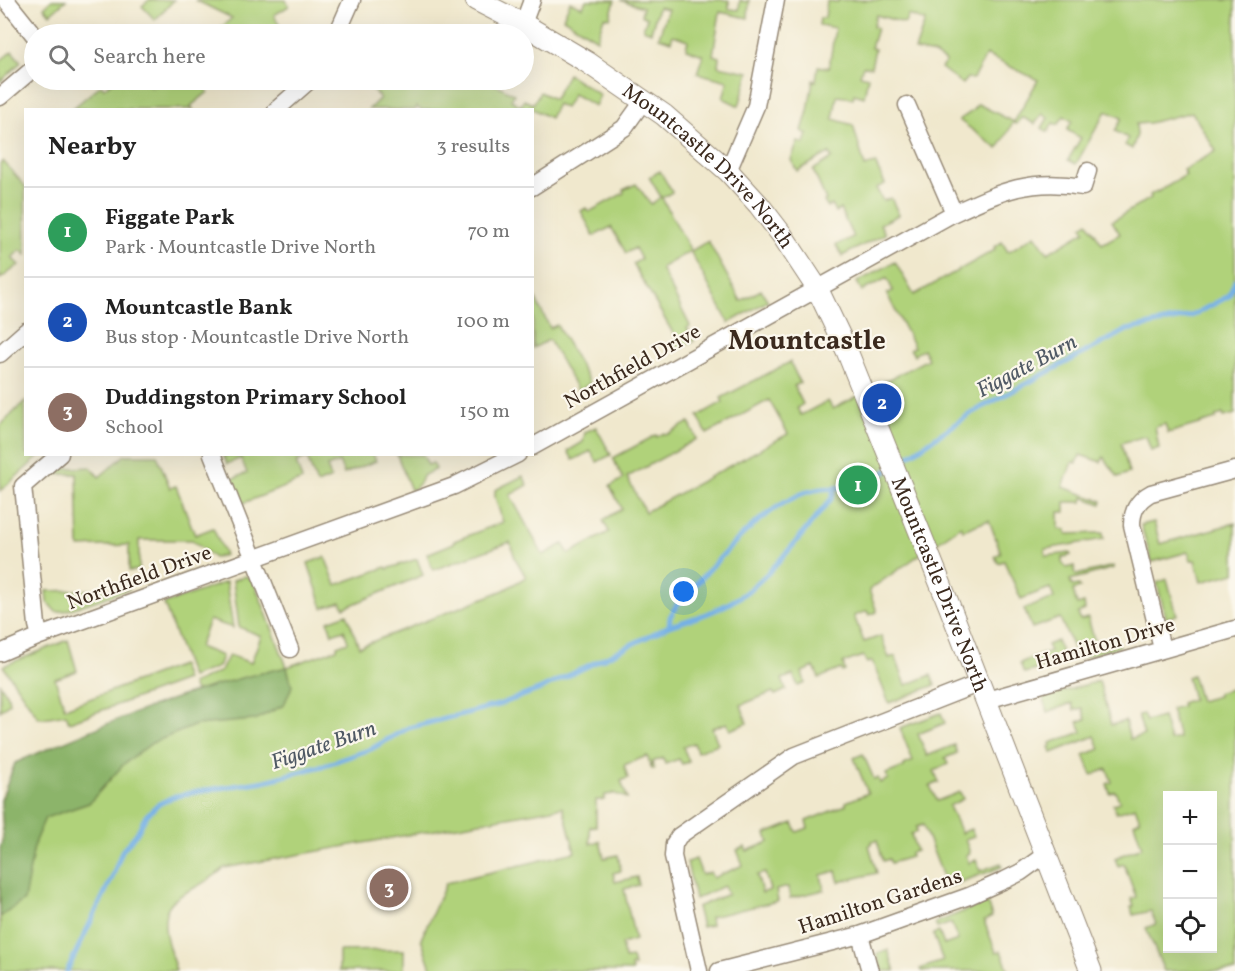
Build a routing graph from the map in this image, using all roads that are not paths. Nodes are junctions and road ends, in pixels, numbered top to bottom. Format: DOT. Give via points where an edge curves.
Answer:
graph roads {
  1 [pos="6,0"];
  2 [pos="352,0"];
  3 [pos="476,0"];
  4 [pos="532,0"];
  5 [pos="776,0"];
  6 [pos="25,24"];
  7 [pos="341,24"];
  8 [pos="524,24"];
  9 [pos="534,30"];
  10 [pos="24,77"];
  11 [pos="299,90"];
  12 [pos="0,97"];
  13 [pos="644,100"];
  14 [pos="907,105"];
  15 [pos="278,108"];
  16 [pos="728,171"];
  17 [pos="1088,171"];
  18 [pos="534,186"];
  19 [pos="954,213"];
  20 [pos="817,288"];
  21 [pos="24,333"];
  22 [pos="0,354"];
  23 [pos="534,446"];
  24 [pos="58,456"];
  25 [pos="213,456"];
  26 [pos="514,456"];
  27 [pos="1235,470"];
  28 [pos="254,559"];
  29 [pos="1235,629"];
  30 [pos="40,636"];
  31 [pos="290,650"];
  32 [pos="1162,650"];
  33 [pos="0,653"];
  34 [pos="984,691"];
  35 [pos="1046,854"];
  36 [pos="860,935"];
  37 [pos="699,971"];
  38 [pos="719,971"];
  39 [pos="870,971"];
  40 [pos="1091,971"];
  1 -- 6 [label="street"];
  2 -- 7 [label="street"];
  3 -- 8 [label="street, Mountcastle Drive North"];
  4 -- 8 [label="street"];
  5 -- 16 [label="street" via="756,106"];
  9 -- 13 [label="street, Mountcastle Drive North"];
  10 -- 12 [label="street"];
  11 -- 15 [label="street"];
  13 -- 16 [label="street, Mountcastle Drive North"];
  13 -- 18 [label="street" via="624,128"];
  14 -- 19 [label="street"];
  16 -- 20 [label="street, Mountcastle Drive North" via="782,235"];
  17 -- 19 [label="street, Northfield Drive" via="1083,187 1057,183 1026,185"];
  19 -- 20 [label="street, Northfield Drive"];
  20 -- 23 [label="street, Northfield Drive"];
  20 -- 34 [label="street, Mountcastle Drive North" via="847,351"];
  21 -- 22 [label="street"];
  24 -- 30 [label="street, Northfield Drive" via="23,486"];
  25 -- 28 [label="street"];
  26 -- 28 [label="street, Northfield Drive" via="454,486"];
  27 -- 32 [label="street" via="1151,493 1134,510 1132,525"];
  28 -- 30 [label="street, Northfield Drive"];
  28 -- 31 [label="street"];
  29 -- 32 [label="street, Hamilton Drive"];
  30 -- 33 [label="street, Northfield Drive"];
  32 -- 34 [label="street, Hamilton Drive"];
  34 -- 35 [label="street, Mountcastle Drive North"];
  34 -- 37 [label="street, Hamilton Drive" via="794,756 679,836 673,856"];
  35 -- 36 [label="street, Hamilton Gardens" via="1021,872 969,896"];
  35 -- 40 [label="street, Mountcastle Drive North"];
  36 -- 38 [label="street, Hamilton Gardens"];
  36 -- 39 [label="street"];
}
